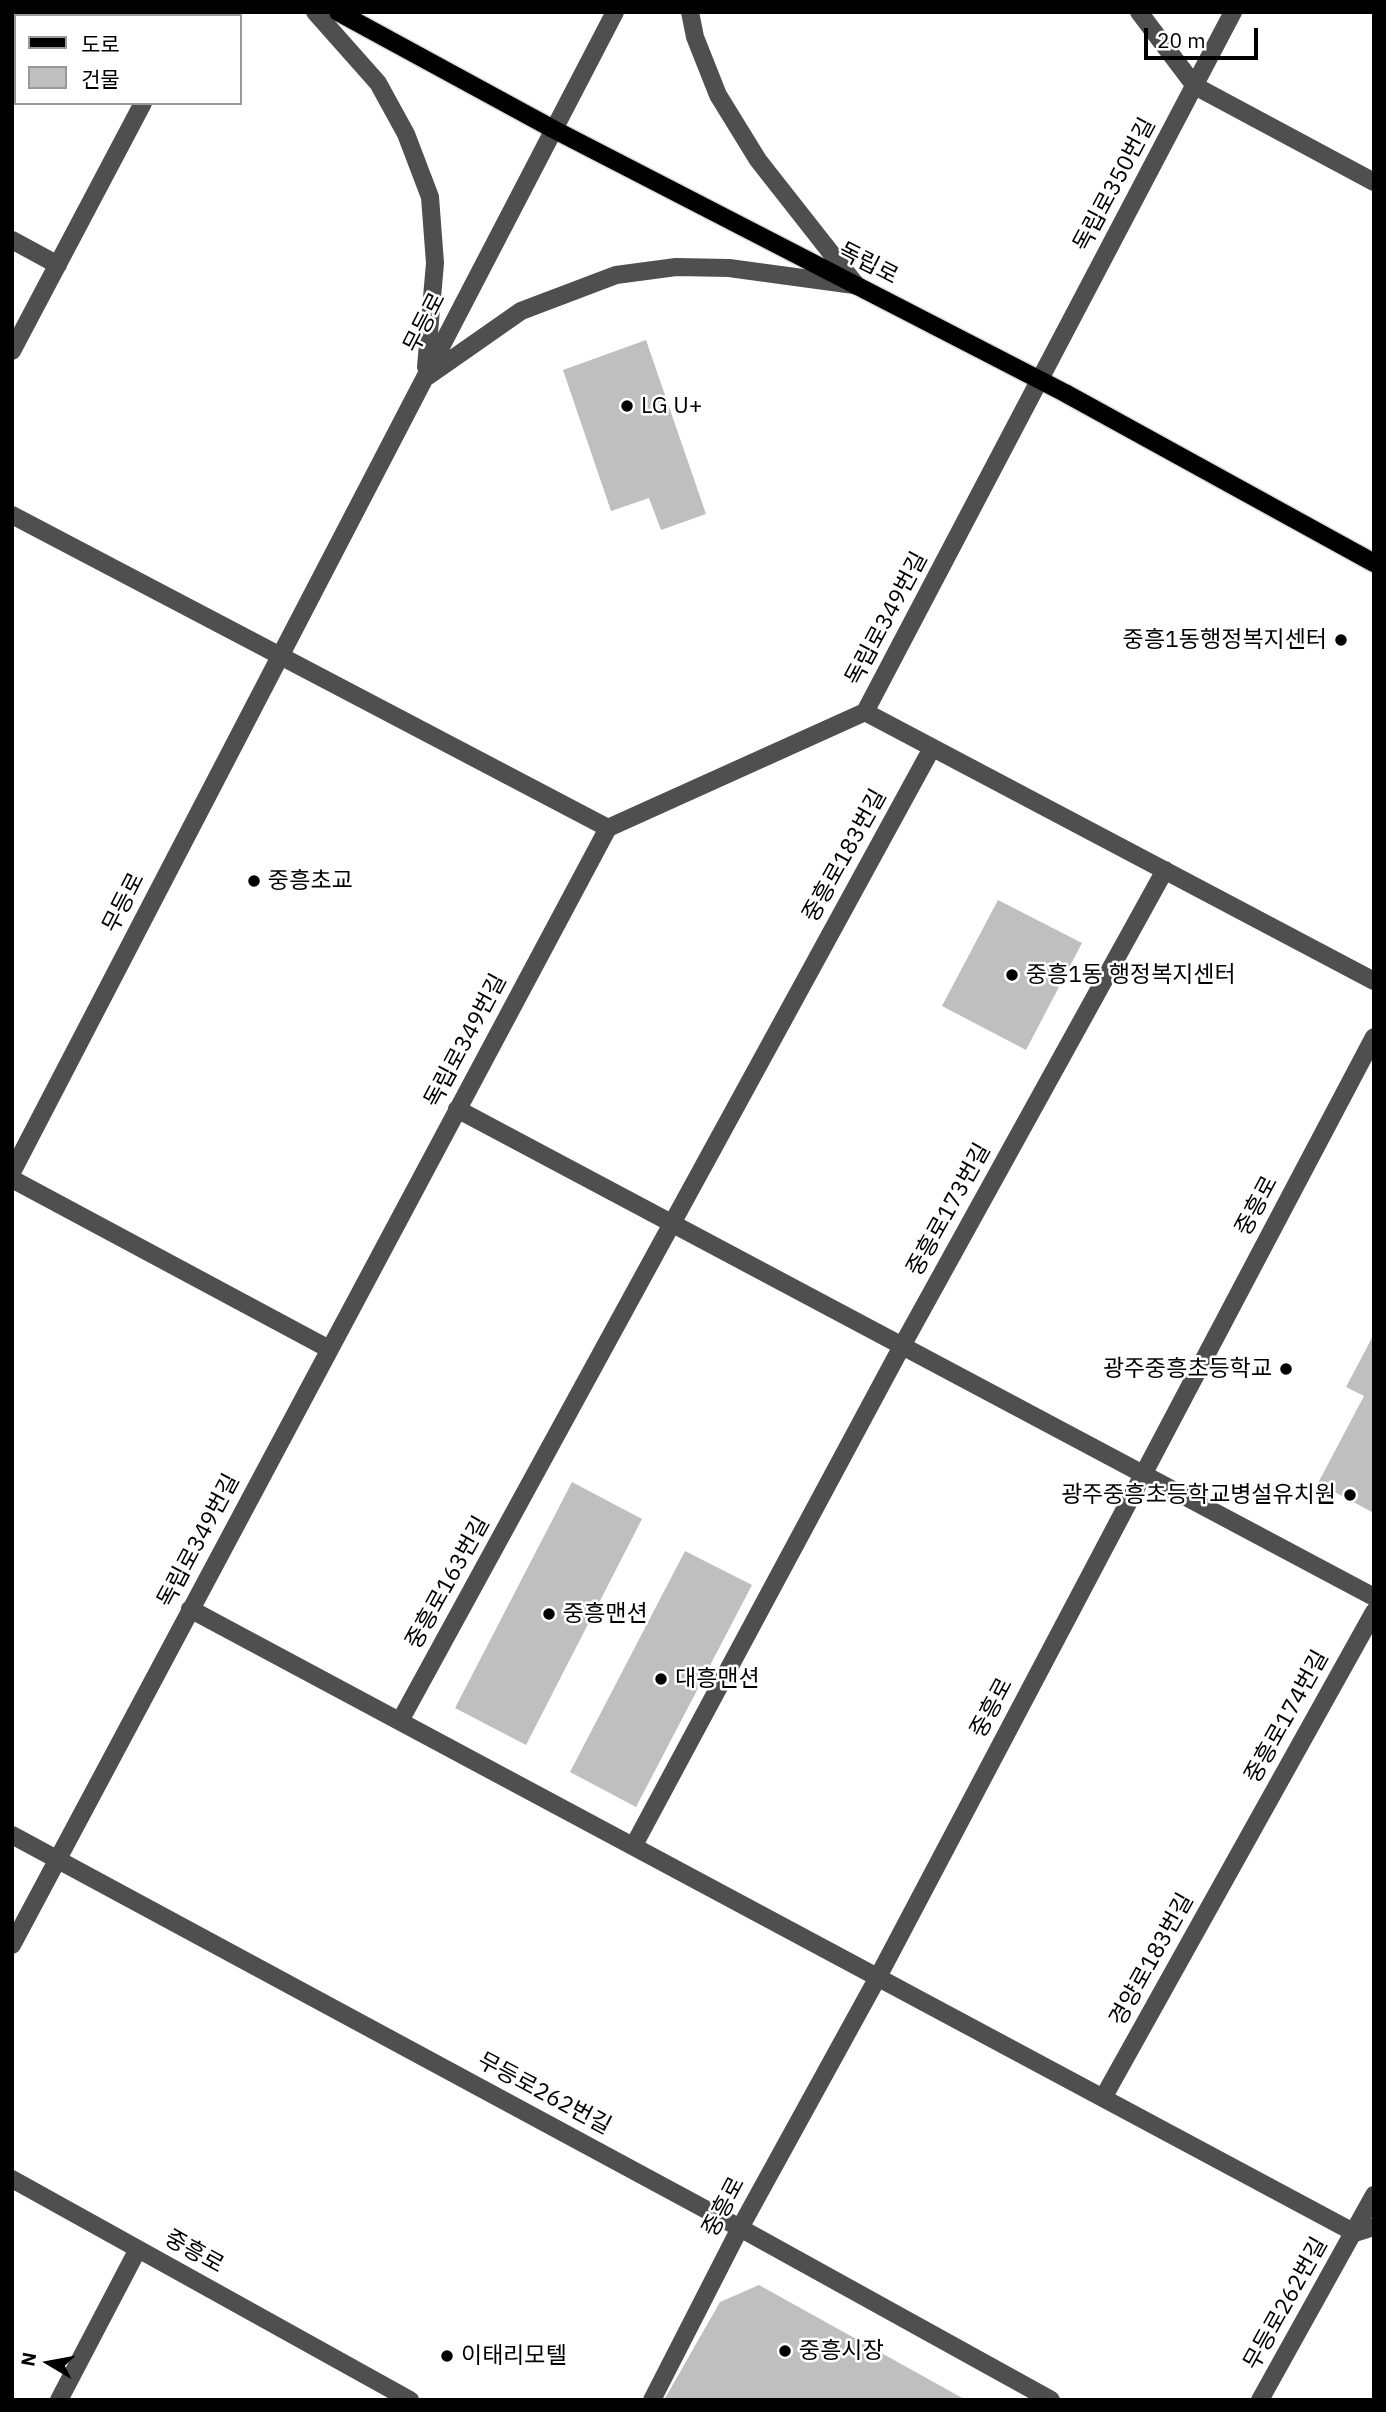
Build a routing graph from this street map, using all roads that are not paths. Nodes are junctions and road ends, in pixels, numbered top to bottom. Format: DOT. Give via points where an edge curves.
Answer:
graph roads {
  1 [pos="315,12"];
  2 [pos="338,12"];
  3 [pos="615,12"];
  4 [pos="690,12"];
  5 [pos="1139,12"];
  6 [pos="1233,12"];
  7 [pos="1195,86"];
  8 [pos="142,105"];
  9 [pos="553,129"];
  10 [pos="1374,182"];
  11 [pos="12,240"];
  12 [pos="58,265"];
  13 [pos="857,286"];
  14 [pos="12,351"];
  15 [pos="425,378"];
  16 [pos="1041,380"];
  17 [pos="12,515"];
  18 [pos="1374,563"];
  19 [pos="280,657"];
  20 [pos="865,712"];
  21 [pos="932,748"];
  22 [pos="608,828"];
  23 [pos="1165,870"];
  24 [pos="1374,981"];
  25 [pos="1374,1037"];
  26 [pos="457,1109"];
  27 [pos="12,1172"];
  28 [pos="12,1178"];
  29 [pos="672,1223"];
  30 [pos="902,1346"];
  31 [pos="329,1349"];
  32 [pos="1143,1475"];
  33 [pos="1374,1597"];
  34 [pos="190,1609"];
  35 [pos="1374,1612"];
  36 [pos="400,1721"];
  37 [pos="12,1835"];
  38 [pos="634,1845"];
  39 [pos="1243,1847"];
  40 [pos="57,1858"];
  41 [pos="12,1945"];
  42 [pos="878,1977"];
  43 [pos="1103,2098"];
  44 [pos="12,2179"];
  45 [pos="1374,2195"];
  46 [pos="1374,2227"];
  47 [pos="740,2228"];
  48 [pos="1355,2233"];
  49 [pos="138,2249"];
  50 [pos="59,2400"];
  51 [pos="410,2400"];
  52 [pos="652,2400"];
  53 [pos="1051,2400"];
  54 [pos="1261,2400"];
  1 -- 15 [label="street" via="379,83 406,134 430,197 435,262"];
  2 -- 9 [label="main road, 독립로"];
  3 -- 9 [label="street, 무등로"];
  4 -- 13 [label="street" via="718,94 758,160"];
  5 -- 7 [label="street"];
  6 -- 7 [label="street, 독립로350번길"];
  7 -- 10 [label="street"];
  7 -- 16 [label="street, 독립로350번길"];
  8 -- 12 [label="street"];
  9 -- 13 [label="main road, 독립로"];
  9 -- 15 [label="street, 무등로"];
  11 -- 12 [label="street"];
  12 -- 14 [label="street"];
  13 -- 15 [label="street" via="729,268 676,267 617,275 521,311"];
  13 -- 16 [label="main road, 독립로"];
  15 -- 19 [label="street, 무등로"];
  16 -- 18 [label="main road, 독립로"];
  16 -- 20 [label="street, 독립로349번길"];
  17 -- 19 [label="street"];
  19 -- 22 [label="street"];
  19 -- 27 [label="street, 무등로"];
  20 -- 21 [label="street"];
  20 -- 22 [label="street, 독립로349번길"];
  21 -- 23 [label="street"];
  21 -- 29 [label="street, 중흥로183번길"];
  22 -- 26 [label="street, 독립로349번길"];
  23 -- 24 [label="street"];
  23 -- 30 [label="street, 중흥로173번길"];
  25 -- 32 [label="street, 중흥로"];
  26 -- 29 [label="street"];
  26 -- 31 [label="street, 독립로349번길"];
  28 -- 31 [label="street"];
  29 -- 30 [label="street"];
  29 -- 36 [label="street, 중흥로163번길"];
  30 -- 32 [label="street"];
  30 -- 38 [label="street, 중흥로173번길"];
  31 -- 34 [label="street, 독립로349번길"];
  32 -- 33 [label="street"];
  32 -- 42 [label="street, 중흥로"];
  34 -- 36 [label="street"];
  34 -- 40 [label="street, 독립로349번길"];
  35 -- 39 [label="street, 중흥로174번길"];
  36 -- 38 [label="street"];
  37 -- 40 [label="street, 무등로262번길"];
  38 -- 42 [label="street"];
  39 -- 43 [label="street, 경양로183번길"];
  40 -- 41 [label="street, 독립로349번길"];
  40 -- 47 [label="street, 무등로262번길"];
  42 -- 43 [label="street"];
  42 -- 47 [label="street, 중흥로"];
  43 -- 48 [label="street"];
  44 -- 49 [label="street, 중흥로"];
  45 -- 48 [label="street"];
  46 -- 48 [label="street"];
  47 -- 52 [label="street, 중흥로"];
  47 -- 53 [label="street, 무등로262번길"];
  48 -- 54 [label="street, 무등로262번길"];
  49 -- 50 [label="street"];
  49 -- 51 [label="street, 중흥로"];
}
